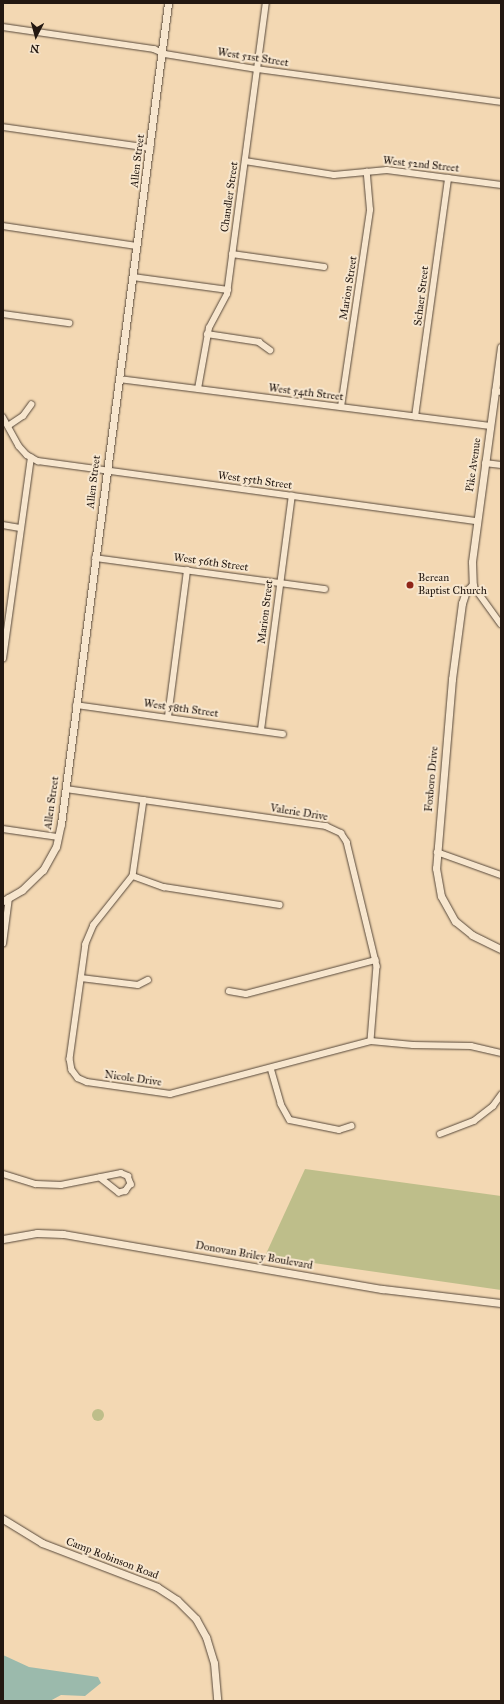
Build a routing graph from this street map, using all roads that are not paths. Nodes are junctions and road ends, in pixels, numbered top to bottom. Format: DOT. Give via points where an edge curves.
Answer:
graph roads {
  1 [pos="168,3"];
  2 [pos="266,3"];
  3 [pos="3,27"];
  4 [pos="162,52"];
  5 [pos="257,69"];
  6 [pos="501,102"];
  7 [pos="3,127"];
  8 [pos="150,148"];
  9 [pos="245,161"];
  10 [pos="367,172"];
  11 [pos="448,178"];
  12 [pos="501,185"];
  13 [pos="3,226"];
  14 [pos="137,246"];
  15 [pos="232,254"];
  16 [pos="324,267"];
  17 [pos="132,276"];
  18 [pos="228,290"];
  19 [pos="3,314"];
  20 [pos="69,323"];
  21 [pos="207,334"];
  22 [pos="501,347"];
  23 [pos="270,350"];
  24 [pos="119,379"];
  25 [pos="198,389"];
  26 [pos="498,392"];
  27 [pos="31,405"];
  28 [pos="341,407"];
  29 [pos="3,417"];
  30 [pos="415,417"];
  31 [pos="8,426"];
  32 [pos="490,426"];
  33 [pos="31,458"];
  34 [pos="485,463"];
  35 [pos="501,465"];
  36 [pos="106,471"];
  37 [pos="292,496"];
  38 [pos="477,521"];
  39 [pos="3,525"];
  40 [pos="20,528"];
  41 [pos="95,558"];
  42 [pos="187,570"];
  43 [pos="280,583"];
  44 [pos="473,585"];
  45 [pos="325,589"];
  46 [pos="501,612"];
  47 [pos="496,616"];
  48 [pos="501,624"];
  49 [pos="3,659"];
  50 [pos="76,704"];
  51 [pos="168,717"];
  52 [pos="261,730"];
  53 [pos="283,734"];
  54 [pos="66,789"];
  55 [pos="144,800"];
  56 [pos="3,829"];
  57 [pos="58,837"];
  58 [pos="437,852"];
  59 [pos="501,875"];
  60 [pos="134,876"];
  61 [pos="6,900"];
  62 [pos="280,905"];
  63 [pos="3,944"];
  64 [pos="501,949"];
  65 [pos="376,960"];
  66 [pos="81,978"];
  67 [pos="148,980"];
  68 [pos="229,991"];
  69 [pos="371,1041"];
  70 [pos="501,1053"];
  71 [pos="271,1068"];
  72 [pos="501,1095"];
  73 [pos="351,1126"];
  74 [pos="440,1134"];
  75 [pos="3,1174"];
  76 [pos="100,1178"];
  77 [pos="3,1239"];
  78 [pos="501,1303"];
  79 [pos="3,1519"];
  80 [pos="217,1701"];
  1 -- 4 [label="street, Allen Street"];
  2 -- 5 [label="street, Chandler Street"];
  3 -- 4 [label="street, West 51st Street"];
  4 -- 5 [label="street, West 51st Street"];
  4 -- 8 [label="street, Allen Street"];
  5 -- 6 [label="street, West 51st Street"];
  5 -- 9 [label="street, Chandler Street"];
  7 -- 8 [label="street"];
  8 -- 14 [label="street, Allen Street"];
  9 -- 10 [label="street, West 52nd Street" via="334,175"];
  9 -- 15 [label="street, Chandler Street"];
  10 -- 11 [label="street, West 52nd Street" via="387,170"];
  10 -- 28 [label="street, Marion Street" via="370,210"];
  11 -- 12 [label="street, West 52nd Street"];
  11 -- 30 [label="street, Schaer Street"];
  13 -- 14 [label="street"];
  14 -- 17 [label="street, Allen Street"];
  15 -- 16 [label="street"];
  15 -- 18 [label="street, Chandler Street"];
  17 -- 18 [label="street"];
  17 -- 24 [label="street, Allen Street"];
  18 -- 21 [label="street, Chandler Street"];
  19 -- 20 [label="street"];
  21 -- 23 [label="street" via="259,342"];
  21 -- 25 [label="street, Chandler Street"];
  22 -- 26 [label="street, Pike Avenue"];
  24 -- 25 [label="street, West 54th Street"];
  24 -- 36 [label="street, Allen Street"];
  25 -- 28 [label="street, West 54th Street"];
  26 -- 32 [label="street, Pike Avenue"];
  27 -- 31 [label="street" via="23,416"];
  28 -- 30 [label="street, West 54th Street"];
  29 -- 31 [label="street"];
  30 -- 32 [label="street, West 54th Street"];
  31 -- 33 [label="street" via="18,446"];
  32 -- 34 [label="street, Pike Avenue"];
  33 -- 36 [label="street, West 55th Street"];
  33 -- 40 [label="street"];
  34 -- 35 [label="street"];
  34 -- 38 [label="street, Pike Avenue"];
  36 -- 37 [label="street, West 55th Street"];
  36 -- 41 [label="street, Allen Street"];
  37 -- 38 [label="street, West 55th Street"];
  37 -- 43 [label="street, Marion Street"];
  38 -- 44 [label="street, Pike Avenue" via="472,562"];
  39 -- 40 [label="street"];
  40 -- 49 [label="street"];
  41 -- 42 [label="street, West 56th Street"];
  41 -- 50 [label="street, Allen Street"];
  42 -- 43 [label="street, West 56th Street"];
  42 -- 51 [label="street"];
  43 -- 45 [label="street, West 56th Street"];
  43 -- 52 [label="street, Marion Street"];
  44 -- 47 [label="street"];
  44 -- 58 [label="street, Foxboro Drive" via="464,597 458,627"];
  46 -- 47 [label="street"];
  47 -- 48 [label="street"];
  50 -- 51 [label="street, West 58th Street"];
  50 -- 54 [label="street, Allen Street"];
  51 -- 52 [label="street, West 58th Street"];
  52 -- 53 [label="street, West 58th Street"];
  54 -- 55 [label="street, Valerie Drive"];
  54 -- 57 [label="street, Allen Street"];
  55 -- 60 [label="street"];
  55 -- 65 [label="street, Valerie Drive" via="337,830 347,842"];
  56 -- 57 [label="street"];
  57 -- 61 [label="street, Allen Street" via="53,854 43,870 25,888"];
  58 -- 59 [label="street"];
  58 -- 64 [label="street, Foxboro Drive" via="438,886 451,915 472,935"];
  60 -- 62 [label="street" via="164,887"];
  60 -- 66 [label="street, Nicole Drive" via="94,925 86,944"];
  61 -- 63 [label="street, Allen Street"];
  65 -- 68 [label="street" via="246,994"];
  65 -- 69 [label="street, Valerie Drive"];
  66 -- 67 [label="street" via="138,986"];
  66 -- 71 [label="street, Nicole Drive" via="70,1059 74,1074 82,1080 148,1093 170,1094"];
  69 -- 70 [label="street, Nicole Drive" via="471,1046"];
  69 -- 71 [label="street, Nicole Drive"];
  71 -- 73 [label="street" via="281,1104 290,1120 339,1130"];
  72 -- 74 [label="street" via="493,1106 474,1121"];
  75 -- 76 [label="street" via="49,1185 72,1185"];
  76 -- 76 [label="street" via="119,1193 126,1191 131,1184 128,1176 121,1173"];
  77 -- 78 [label="street, Donovan Briley Boulevard" via="37,1233 63,1234 382,1289"];
  79 -- 80 [label="street, Camp Robinson Road" via="42,1543 157,1587 177,1600 196,1619 206,1637 214,1663"];
}
